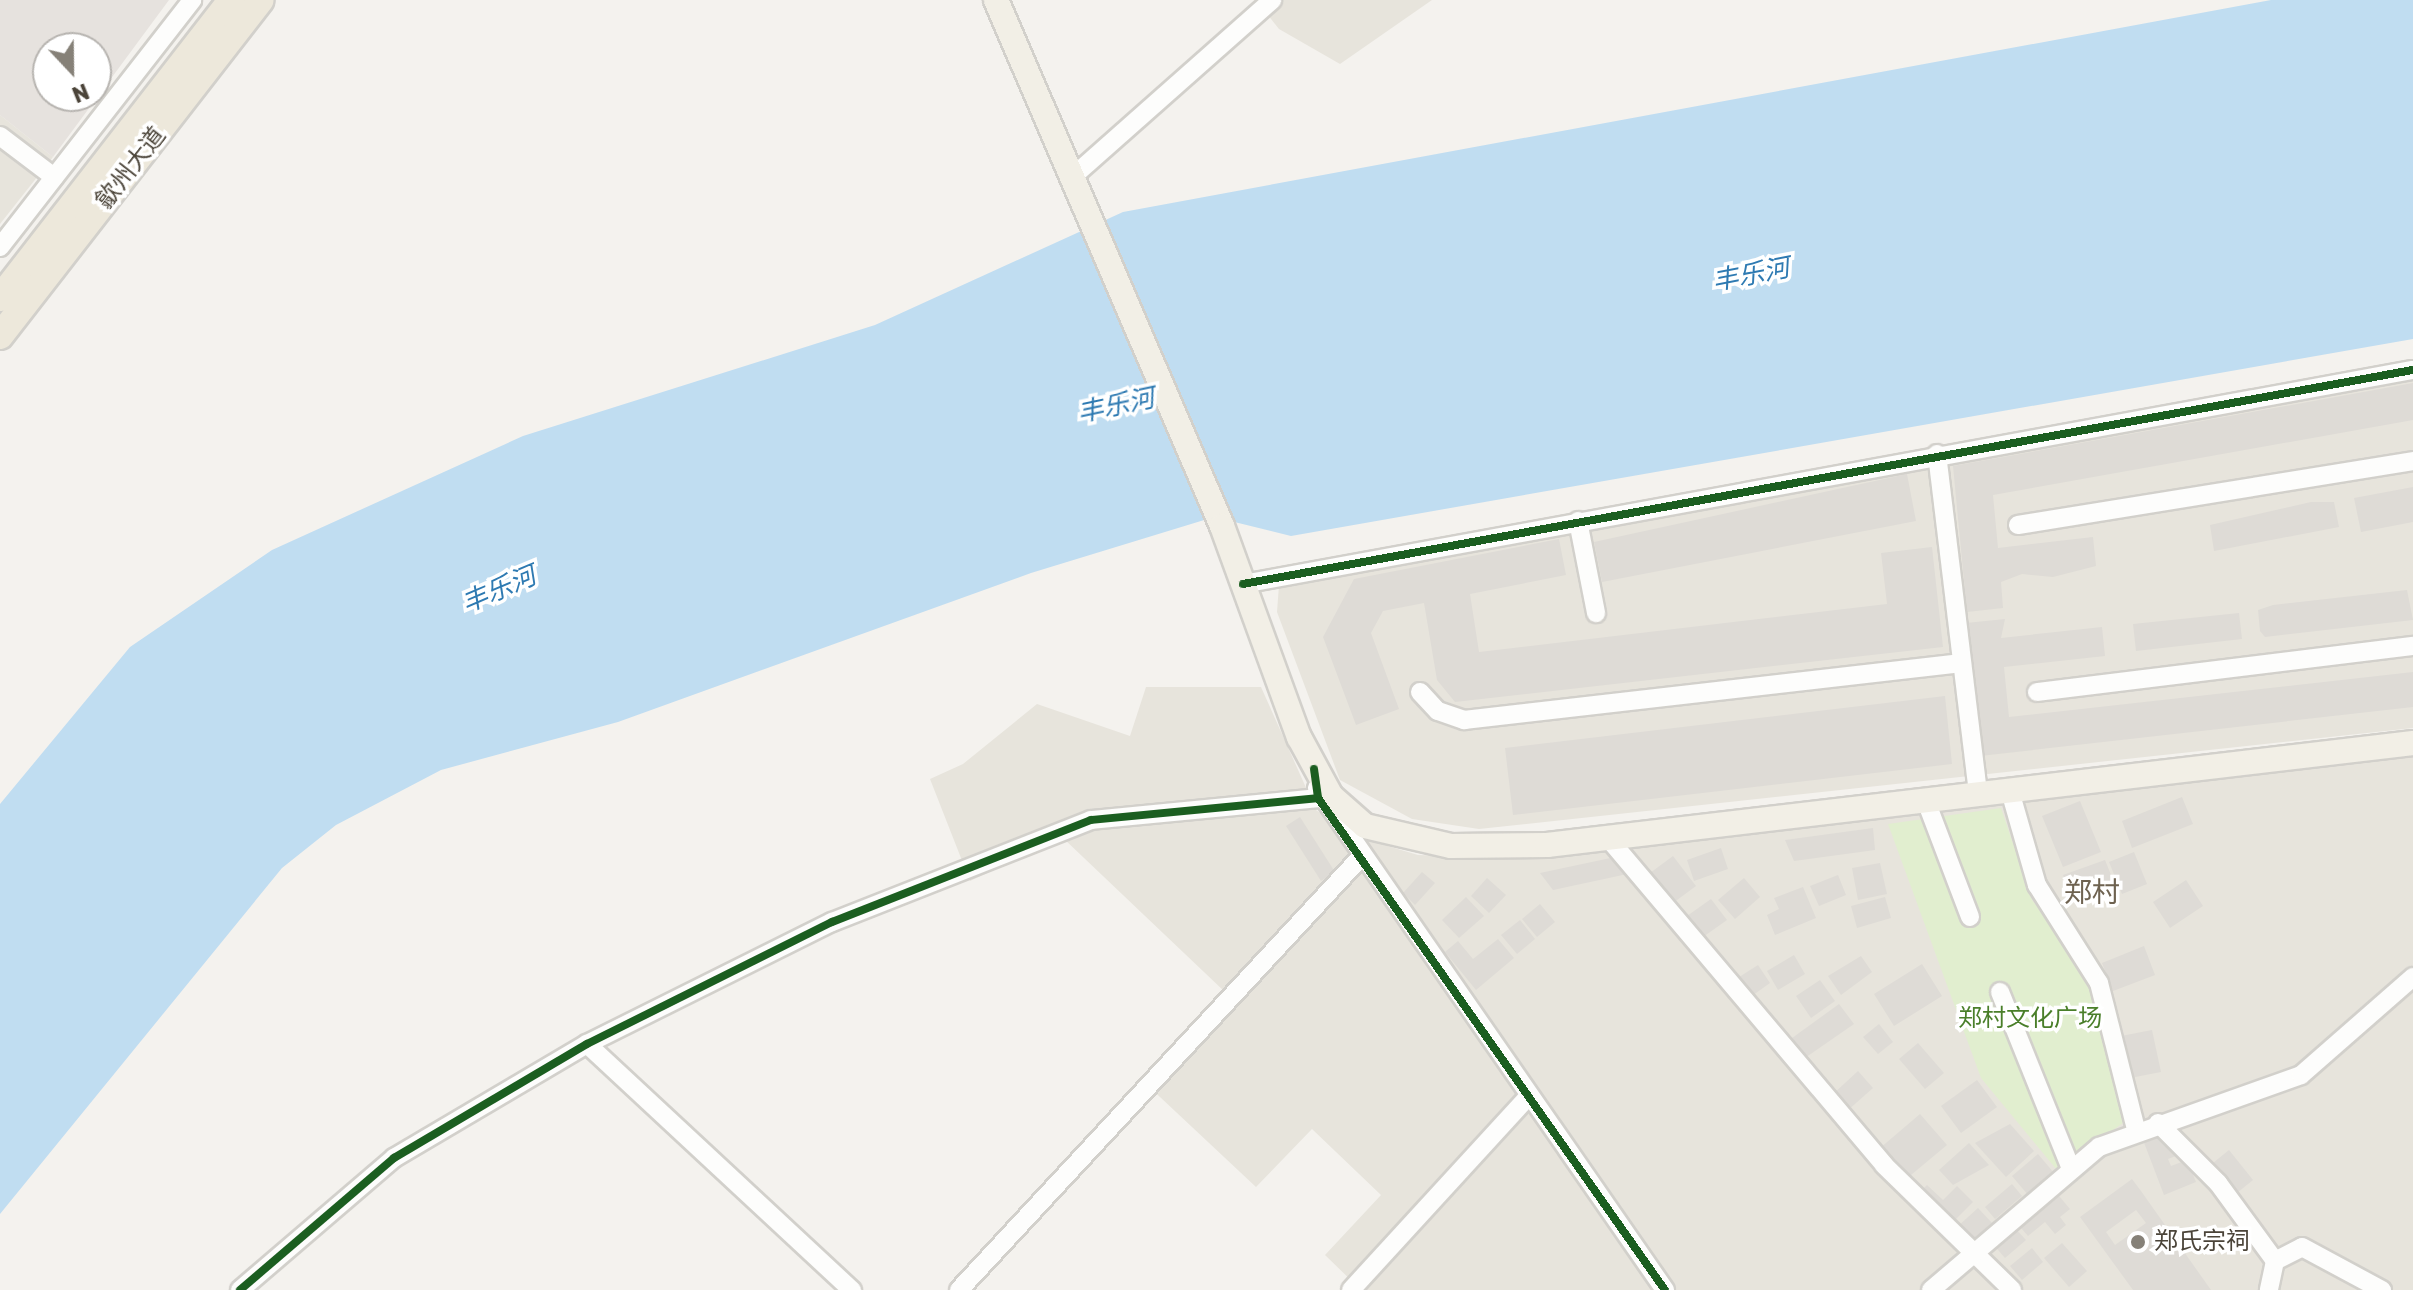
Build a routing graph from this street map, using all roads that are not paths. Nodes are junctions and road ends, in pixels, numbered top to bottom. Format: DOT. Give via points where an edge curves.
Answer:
graph roads {
  1 [pos="192,0"];
  2 [pos="231,0"];
  3 [pos="261,0"];
  4 [pos="996,0"];
  5 [pos="1272,0"];
  6 [pos="0,136"];
  7 [pos="54,177"];
  8 [pos="1070,179"];
  9 [pos="0,247"];
  10 [pos="0,298"];
  11 [pos="0,336"];
  12 [pos="2413,370"];
  13 [pos="1937,454"];
  14 [pos="2413,461"];
  15 [pos="1578,521"];
  16 [pos="2018,525"];
  17 [pos="1243,584"];
  18 [pos="1596,613"];
  19 [pos="2413,646"];
  20 [pos="1962,663"];
  21 [pos="1420,692"];
  22 [pos="2037,692"];
  23 [pos="2413,743"];
  24 [pos="1314,769"];
  25 [pos="2010,791"];
  26 [pos="1978,795"];
  27 [pos="1318,798"];
  28 [pos="1926,801"];
  29 [pos="1608,838"];
  30 [pos="1360,858"];
  31 [pos="1970,917"];
  32 [pos="2413,977"];
  33 [pos="2000,992"];
  34 [pos="587,1044"];
  35 [pos="1529,1096"];
  36 [pos="2158,1123"];
  37 [pos="2136,1129"];
  38 [pos="2071,1169"];
  39 [pos="1971,1251"];
  40 [pos="2275,1261"];
  41 [pos="240,1290"];
  42 [pos="852,1290"];
  43 [pos="959,1290"];
  44 [pos="1351,1290"];
  45 [pos="1665,1290"];
  46 [pos="1931,1290"];
  47 [pos="2012,1290"];
  48 [pos="2269,1290"];
  49 [pos="2382,1290"];
  1 -- 7 [label="street"];
  2 -- 10 [label="highway, 歙州大道"];
  3 -- 11 [label="highway, 歙州大道"];
  4 -- 8 [label="main road"];
  5 -- 8 [label="street" via="1102,159"];
  6 -- 7 [label="street"];
  7 -- 9 [label="street"];
  8 -- 17 [label="main road"];
  12 -- 13 [label="street"];
  13 -- 15 [label="street"];
  13 -- 20 [label="street"];
  14 -- 16 [label="street"];
  15 -- 17 [label="street"];
  15 -- 18 [label="street"];
  17 -- 24 [label="main road"];
  19 -- 22 [label="street"];
  20 -- 21 [label="street" via="1464,720 1438,711"];
  20 -- 26 [label="street"];
  23 -- 25 [label="main road"];
  24 -- 27 [label="street"];
  24 -- 29 [label="main road" via="1351,816 1397,838 1479,848"];
  25 -- 26 [label="main road"];
  25 -- 37 [label="street" via="2037,885 2099,983"];
  26 -- 28 [label="main road"];
  27 -- 30 [label="street"];
  27 -- 34 [label="street" via="1091,820 1048,834 962,876 832,922"];
  28 -- 29 [label="main road"];
  28 -- 31 [label="street"];
  29 -- 39 [label="street" via="1884,1165"];
  30 -- 35 [label="street"];
  30 -- 43 [label="street"];
  32 -- 36 [label="street" via="2301,1075"];
  33 -- 38 [label="street"];
  34 -- 41 [label="street" via="384,1165"];
  34 -- 42 [label="street"];
  35 -- 44 [label="street"];
  35 -- 45 [label="street"];
  36 -- 37 [label="street"];
  36 -- 40 [label="street" via="2218,1183"];
  37 -- 38 [label="street"];
  38 -- 39 [label="street"];
  39 -- 46 [label="street"];
  39 -- 47 [label="street"];
  40 -- 48 [label="street"];
  40 -- 49 [label="street" via="2302,1247"];
}
